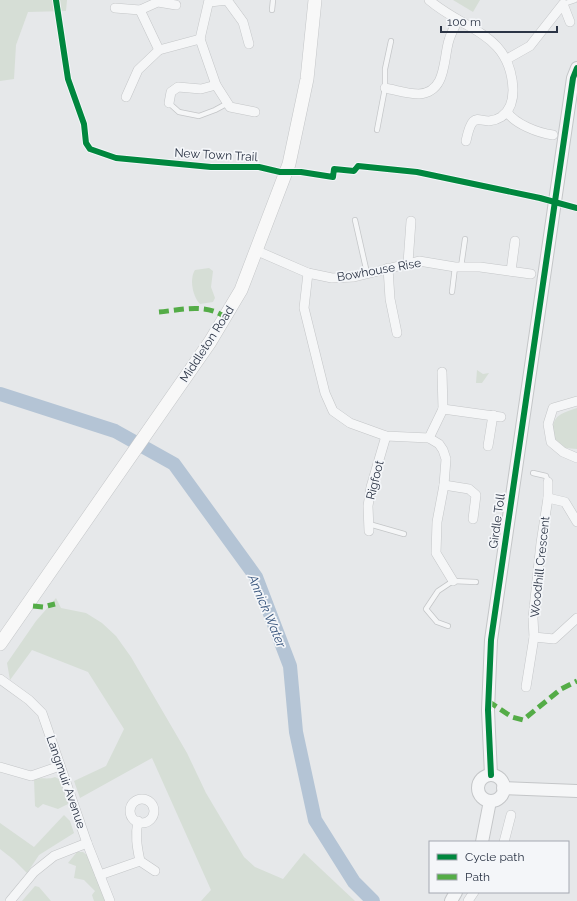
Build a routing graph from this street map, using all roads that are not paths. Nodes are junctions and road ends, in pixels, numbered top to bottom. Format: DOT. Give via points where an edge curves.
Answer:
graph roads {
  1 [pos="273,0"];
  2 [pos="315,0"];
  3 [pos="429,0"];
  4 [pos="575,0"];
  5 [pos="210,1"];
  6 [pos="563,4"];
  7 [pos="176,5"];
  8 [pos="115,8"];
  9 [pos="140,10"];
  10 [pos="272,10"];
  11 [pos="458,20"];
  12 [pos="570,22"];
  13 [pos="200,39"];
  14 [pos="391,41"];
  15 [pos="249,44"];
  16 [pos="159,50"];
  17 [pos="507,59"];
  18 [pos="575,73"];
  19 [pos="216,85"];
  20 [pos="385,88"];
  21 [pos="126,97"];
  22 [pos="170,103"];
  23 [pos="228,103"];
  24 [pos="255,112"];
  25 [pos="507,112"];
  26 [pos="377,130"];
  27 [pos="553,135"];
  28 [pos="466,141"];
  29 [pos="355,220"];
  30 [pos="411,221"];
  31 [pos="465,239"];
  32 [pos="515,241"];
  33 [pos="255,250"];
  34 [pos="408,263"];
  35 [pos="458,267"];
  36 [pos="388,268"];
  37 [pos="511,271"];
  38 [pos="308,273"];
  39 [pos="367,273"];
  40 [pos="531,274"];
  41 [pos="452,292"];
  42 [pos="397,333"];
  43 [pos="442,372"];
  44 [pos="577,401"];
  45 [pos="443,410"];
  46 [pos="386,436"];
  47 [pos="429,438"];
  48 [pos="488,446"];
  49 [pos="577,458"];
  50 [pos="533,473"];
  51 [pos="548,482"];
  52 [pos="444,485"];
  53 [pos="548,498"];
  54 [pos="473,519"];
  55 [pos="577,522"];
  56 [pos="369,528"];
  57 [pos="404,534"];
  58 [pos="453,581"];
  59 [pos="476,582"];
  60 [pos="577,618"];
  61 [pos="448,626"];
  62 [pos="534,637"];
  63 [pos="0,644"];
  64 [pos="0,679"];
  65 [pos="526,687"];
  66 [pos="60,766"];
  67 [pos="0,767"];
  68 [pos="491,775"];
  69 [pos="503,788"];
  70 [pos="577,790"];
  71 [pos="490,801"];
  72 [pos="511,815"];
  73 [pos="138,821"];
  74 [pos="482,841"];
  75 [pos="504,841"];
  76 [pos="87,843"];
  77 [pos="140,861"];
  78 [pos="155,871"];
  79 [pos="100,875"];
  80 [pos="10,901"];
  81 [pos="110,901"];
  1 -- 10 [label="lane"];
  2 -- 33 [label="main road, Middleton Road" via="307,79 289,164"];
  3 -- 11 [label="street"];
  4 -- 6 [label="lane"];
  5 -- 13 [label="street"];
  5 -- 15 [label="street" via="227,0 243,22"];
  6 -- 12 [label="street"];
  6 -- 17 [label="street" via="530,46"];
  7 -- 9 [label="street" via="158,2"];
  8 -- 9 [label="street"];
  9 -- 16 [label="street"];
  11 -- 17 [label="street" via="490,39"];
  11 -- 20 [label="street" via="449,40 442,78 436,86 418,94"];
  13 -- 16 [label="street"];
  13 -- 19 [label="street"];
  14 -- 20 [label="lane" via="385,68"];
  16 -- 21 [label="street" via="138,70"];
  17 -- 25 [label="street" via="513,94"];
  18 -- 68 [label="street, Girdle Toll" via="491,640 488,710"];
  19 -- 22 [label="street" via="201,89 178,87 171,92"];
  19 -- 23 [label="street"];
  20 -- 26 [label="lane"];
  22 -- 23 [label="lane" via="179,112 199,116"];
  23 -- 24 [label="street" via="230,107"];
  25 -- 27 [label="street" via="512,119 537,133"];
  25 -- 28 [label="street" via="494,120 472,121"];
  29 -- 39 [label="lane"];
  30 -- 34 [label="street"];
  31 -- 35 [label="lane"];
  32 -- 37 [label="street"];
  33 -- 38 [label="street, Bowhouse Rise"];
  33 -- 63 [label="main road, Middleton Road" via="241,290 221,323 131,458"];
  34 -- 35 [label="street, Bowhouse Rise" via="419,261"];
  34 -- 36 [label="street, Bowhouse Rise"];
  35 -- 37 [label="street, Bowhouse Rise"];
  35 -- 41 [label="lane"];
  36 -- 39 [label="street, Bowhouse Rise"];
  36 -- 42 [label="street" via="391,306"];
  37 -- 40 [label="street, Bowhouse Rise"];
  38 -- 39 [label="street, Bowhouse Rise" via="344,278"];
  38 -- 46 [label="street" via="304,308 330,406 339,417 350,424"];
  43 -- 45 [label="street"];
  44 -- 49 [label="street" via="553,408 548,424 551,442 563,452"];
  45 -- 47 [label="street"];
  45 -- 48 [label="street" via="497,416"];
  46 -- 47 [label="street"];
  46 -- 56 [label="street, Rigfoot" via="371,487 368,506"];
  47 -- 52 [label="street" via="439,444 446,459"];
  50 -- 51 [label="lane" via="546,476"];
  51 -- 53 [label="street, Woodhill Crescent"];
  52 -- 54 [label="street" via="469,489 476,495"];
  52 -- 58 [label="street" via="437,522 436,552"];
  53 -- 55 [label="street, Woodhill Crescent" via="565,502"];
  53 -- 62 [label="street, Woodhill Crescent" via="533,618"];
  56 -- 57 [label="lane, Rigfoot"];
  58 -- 59 [label="lane"];
  58 -- 61 [label="lane" via="438,591 426,609 437,622"];
  60 -- 62 [label="street" via="554,639"];
  62 -- 65 [label="street, Woodhill Crescent"];
  64 -- 66 [label="street, Langmuir Avenue" via="42,713"];
  66 -- 67 [label="street" via="31,776"];
  66 -- 76 [label="street, Langmuir Avenue"];
  68 -- 69 [label="street" via="499,778"];
  68 -- 71 [label="street" via="483,778 478,786 482,798"];
  69 -- 70 [label="street"];
  69 -- 71 [label="street" via="500,796"];
  71 -- 74 [label="street"];
  72 -- 75 [label="street"];
  73 -- 77 [label="street" via="136,845"];
  76 -- 79 [label="street, Langmuir Avenue"];
  76 -- 80 [label="street" via="54,856 34,872"];
  77 -- 78 [label="street"];
  77 -- 79 [label="street"];
  79 -- 81 [label="street, Langmuir Avenue"];
}
